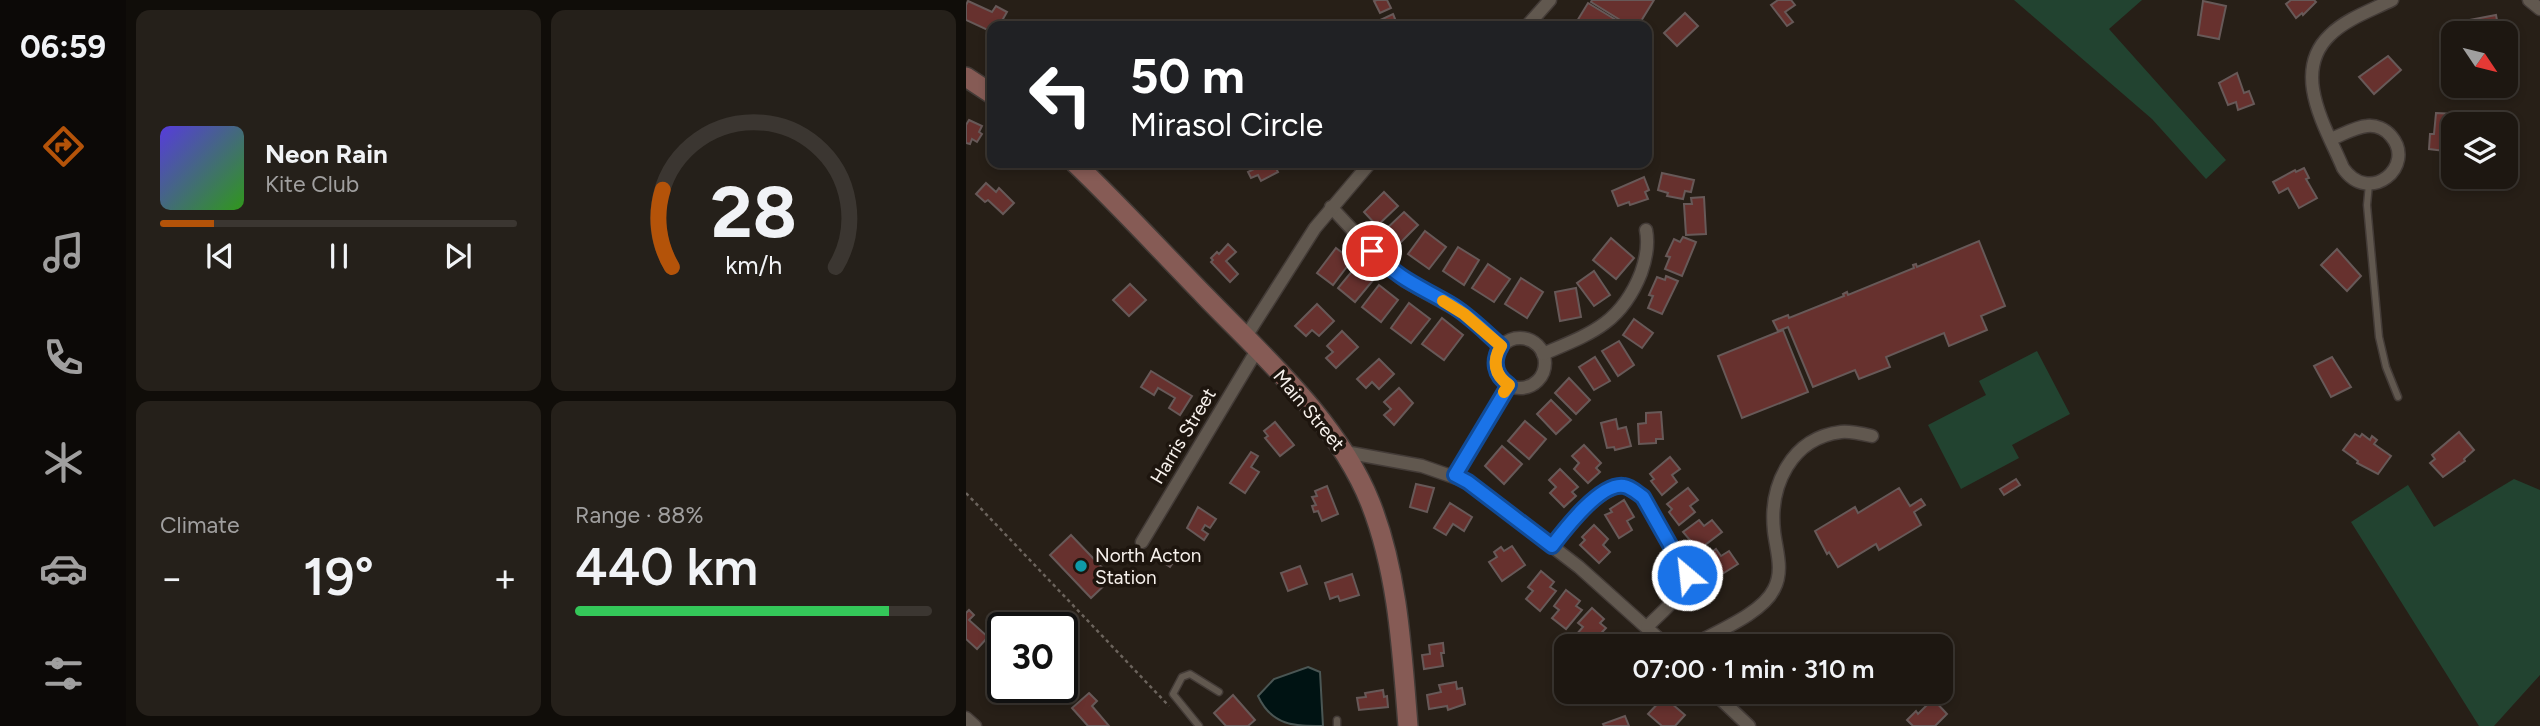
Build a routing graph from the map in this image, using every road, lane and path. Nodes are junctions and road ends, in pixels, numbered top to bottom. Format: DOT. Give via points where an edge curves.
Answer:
graph roads {
  1 [pos="1550,0"];
  2 [pos="2392,0"];
  3 [pos="2529,0"];
  4 [pos="2540,9"];
  5 [pos="1531,21"];
  6 [pos="966,77"];
  7 [pos="987,91"];
  8 [pos="2331,139"];
  9 [pos="1081,168"];
  10 [pos="1366,168"];
  11 [pos="2369,184"];
  12 [pos="1331,207"];
  13 [pos="1646,230"];
  14 [pos="1251,344"];
  15 [pos="1501,346"];
  16 [pos="1544,354"];
  17 [pos="1509,385"];
  18 [pos="2398,397"];
  19 [pos="1872,436"];
  20 [pos="1345,452"];
  21 [pos="1455,475"];
  22 [pos="966,493"];
  23 [pos="1142,542"];
  24 [pos="1552,546"];
  25 [pos="1647,626"];
  26 [pos="1655,634"];
  27 [pos="1713,634"];
  28 [pos="1219,692"];
  29 [pos="1726,704"];
  30 [pos="1170,706"];
  31 [pos="966,718"];
  32 [pos="975,726"];
  33 [pos="1199,726"];
  34 [pos="1408,726"];
  35 [pos="1749,726"];
  1 -- 5 [label="street"];
  2 -- 8 [label="street" via="2337,30 2318,51 2313,91"];
  3 -- 4 [label="street"];
  6 -- 7 [label="main road"];
  8 -- 11 [label="street" via="2347,173"];
  8 -- 11 [label="street" via="2366,126 2378,127 2393,137 2398,156 2395,168 2382,181"];
  9 -- 14 [label="main road, Main Street"];
  10 -- 12 [label="street, Harris Street"];
  11 -- 18 [label="lane" via="2379,337"];
  12 -- 14 [label="street, Harris Street" via="1307,240"];
  12 -- 15 [label="street" via="1389,269 1464,314"];
  13 -- 16 [label="street" via="1643,268 1621,310 1591,334"];
  14 -- 20 [label="main road, Main Street"];
  14 -- 23 [label="street, Harris Street"];
  15 -- 16 [label="street" via="1513,339 1527,339"];
  15 -- 17 [label="street" via="1495,365"];
  16 -- 17 [label="street" via="1544,369 1536,382 1523,387"];
  17 -- 21 [label="street"];
  19 -- 27 [label="street" via="1842,431 1826,435 1790,459 1777,482 1773,508 1779,574 1774,589 1764,603"];
  20 -- 21 [label="street"];
  20 -- 34 [label="main road, Main Street" via="1369,500 1387,553"];
  21 -- 24 [label="street"];
  22 -- 30 [label="path"];
  24 -- 25 [label="street"];
  24 -- 25 [label="street" via="1605,490 1622,485 1643,497 1687,575 1680,593"];
  25 -- 26 [label="street"];
  28 -- 33 [label="lane" via="1190,674 1182,677 1173,694"];
  29 -- 35 [label="street"];
  31 -- 32 [label="street"];
}
